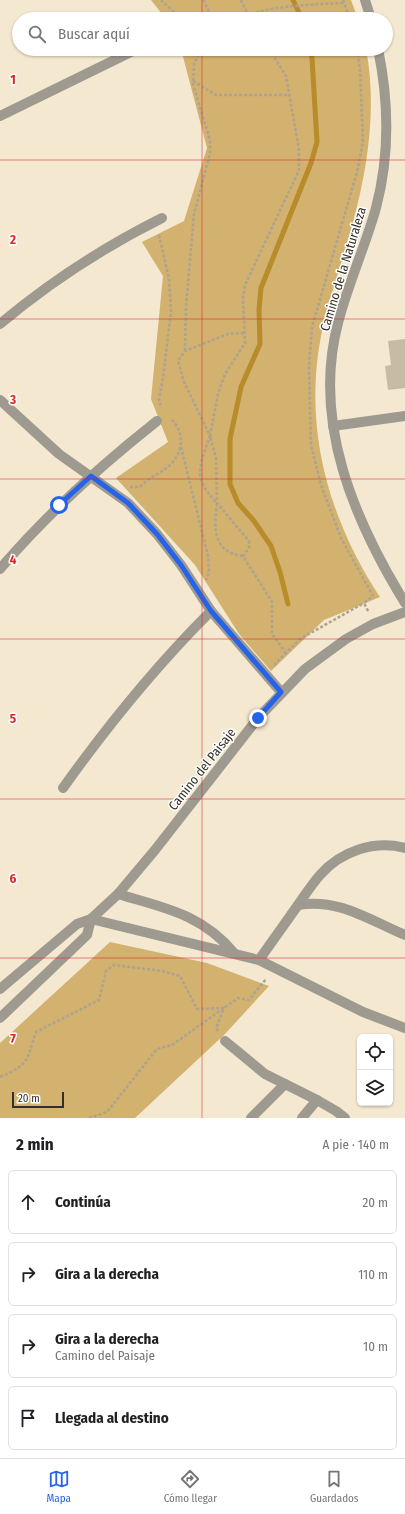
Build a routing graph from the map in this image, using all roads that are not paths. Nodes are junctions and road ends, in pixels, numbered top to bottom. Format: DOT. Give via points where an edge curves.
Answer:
graph roads {
  1 [pos="365,0"];
  2 [pos="369,12"];
  3 [pos="123,56"];
  4 [pos="379,56"];
  5 [pos="0,116"];
  6 [pos="159,219"];
  7 [pos="0,324"];
  8 [pos="0,400"];
  9 [pos="405,416"];
  10 [pos="157,420"];
  11 [pos="333,426"];
  12 [pos="91,476"];
  13 [pos="0,569"];
  14 [pos="405,603"];
  15 [pos="211,611"];
  16 [pos="405,612"];
  17 [pos="281,692"];
  18 [pos="63,788"];
  19 [pos="405,848"];
  20 [pos="118,894"];
  21 [pos="298,905"];
  22 [pos="90,919"];
  23 [pos="405,935"];
  24 [pos="234,953"];
  25 [pos="259,960"];
  26 [pos="0,989"];
  27 [pos="0,1018"];
  28 [pos="405,1028"];
  29 [pos="225,1041"];
  30 [pos="285,1084"];
  31 [pos="317,1100"];
  32 [pos="251,1118"];
  33 [pos="302,1118"];
  34 [pos="345,1118"];
  1 -- 2 [label="street"];
  3 -- 5 [label="street"];
  4 -- 11 [label="street, Camino de la Naturaleza" via="386,106 386,156 376,208 338,323 334,343 331,384"];
  6 -- 7 [label="street" via="51,284"];
  8 -- 12 [label="street" via="59,454"];
  9 -- 11 [label="street"];
  10 -- 12 [label="street"];
  11 -- 14 [label="street, Camino de la Naturaleza" via="352,498 372,544"];
  12 -- 13 [label="street"];
  12 -- 15 [label="street" via="128,503 157,534"];
  15 -- 17 [label="street"];
  15 -- 18 [label="street" via="129,700"];
  16 -- 17 [label="street, Camino del Paisaje" via="373,624 346,639 310,665"];
  17 -- 20 [label="street, Camino del Paisaje"];
  19 -- 21 [label="street" via="375,846 345,855 320,875"];
  20 -- 22 [label="street, Camino del Paisaje"];
  20 -- 24 [label="street" via="189,917 215,932"];
  21 -- 23 [label="street" via="314,902 342,906"];
  21 -- 25 [label="street"];
  22 -- 24 [label="street"];
  22 -- 26 [label="street, Camino del Paisaje" via="76,924"];
  22 -- 27 [label="street, Camino del Paisaje" via="86,935"];
  24 -- 25 [label="street"];
  25 -- 28 [label="street" via="363,1012"];
  29 -- 30 [label="street" via="265,1074"];
  30 -- 31 [label="street"];
  30 -- 32 [label="street"];
  31 -- 33 [label="street"];
  31 -- 34 [label="street"];
}
